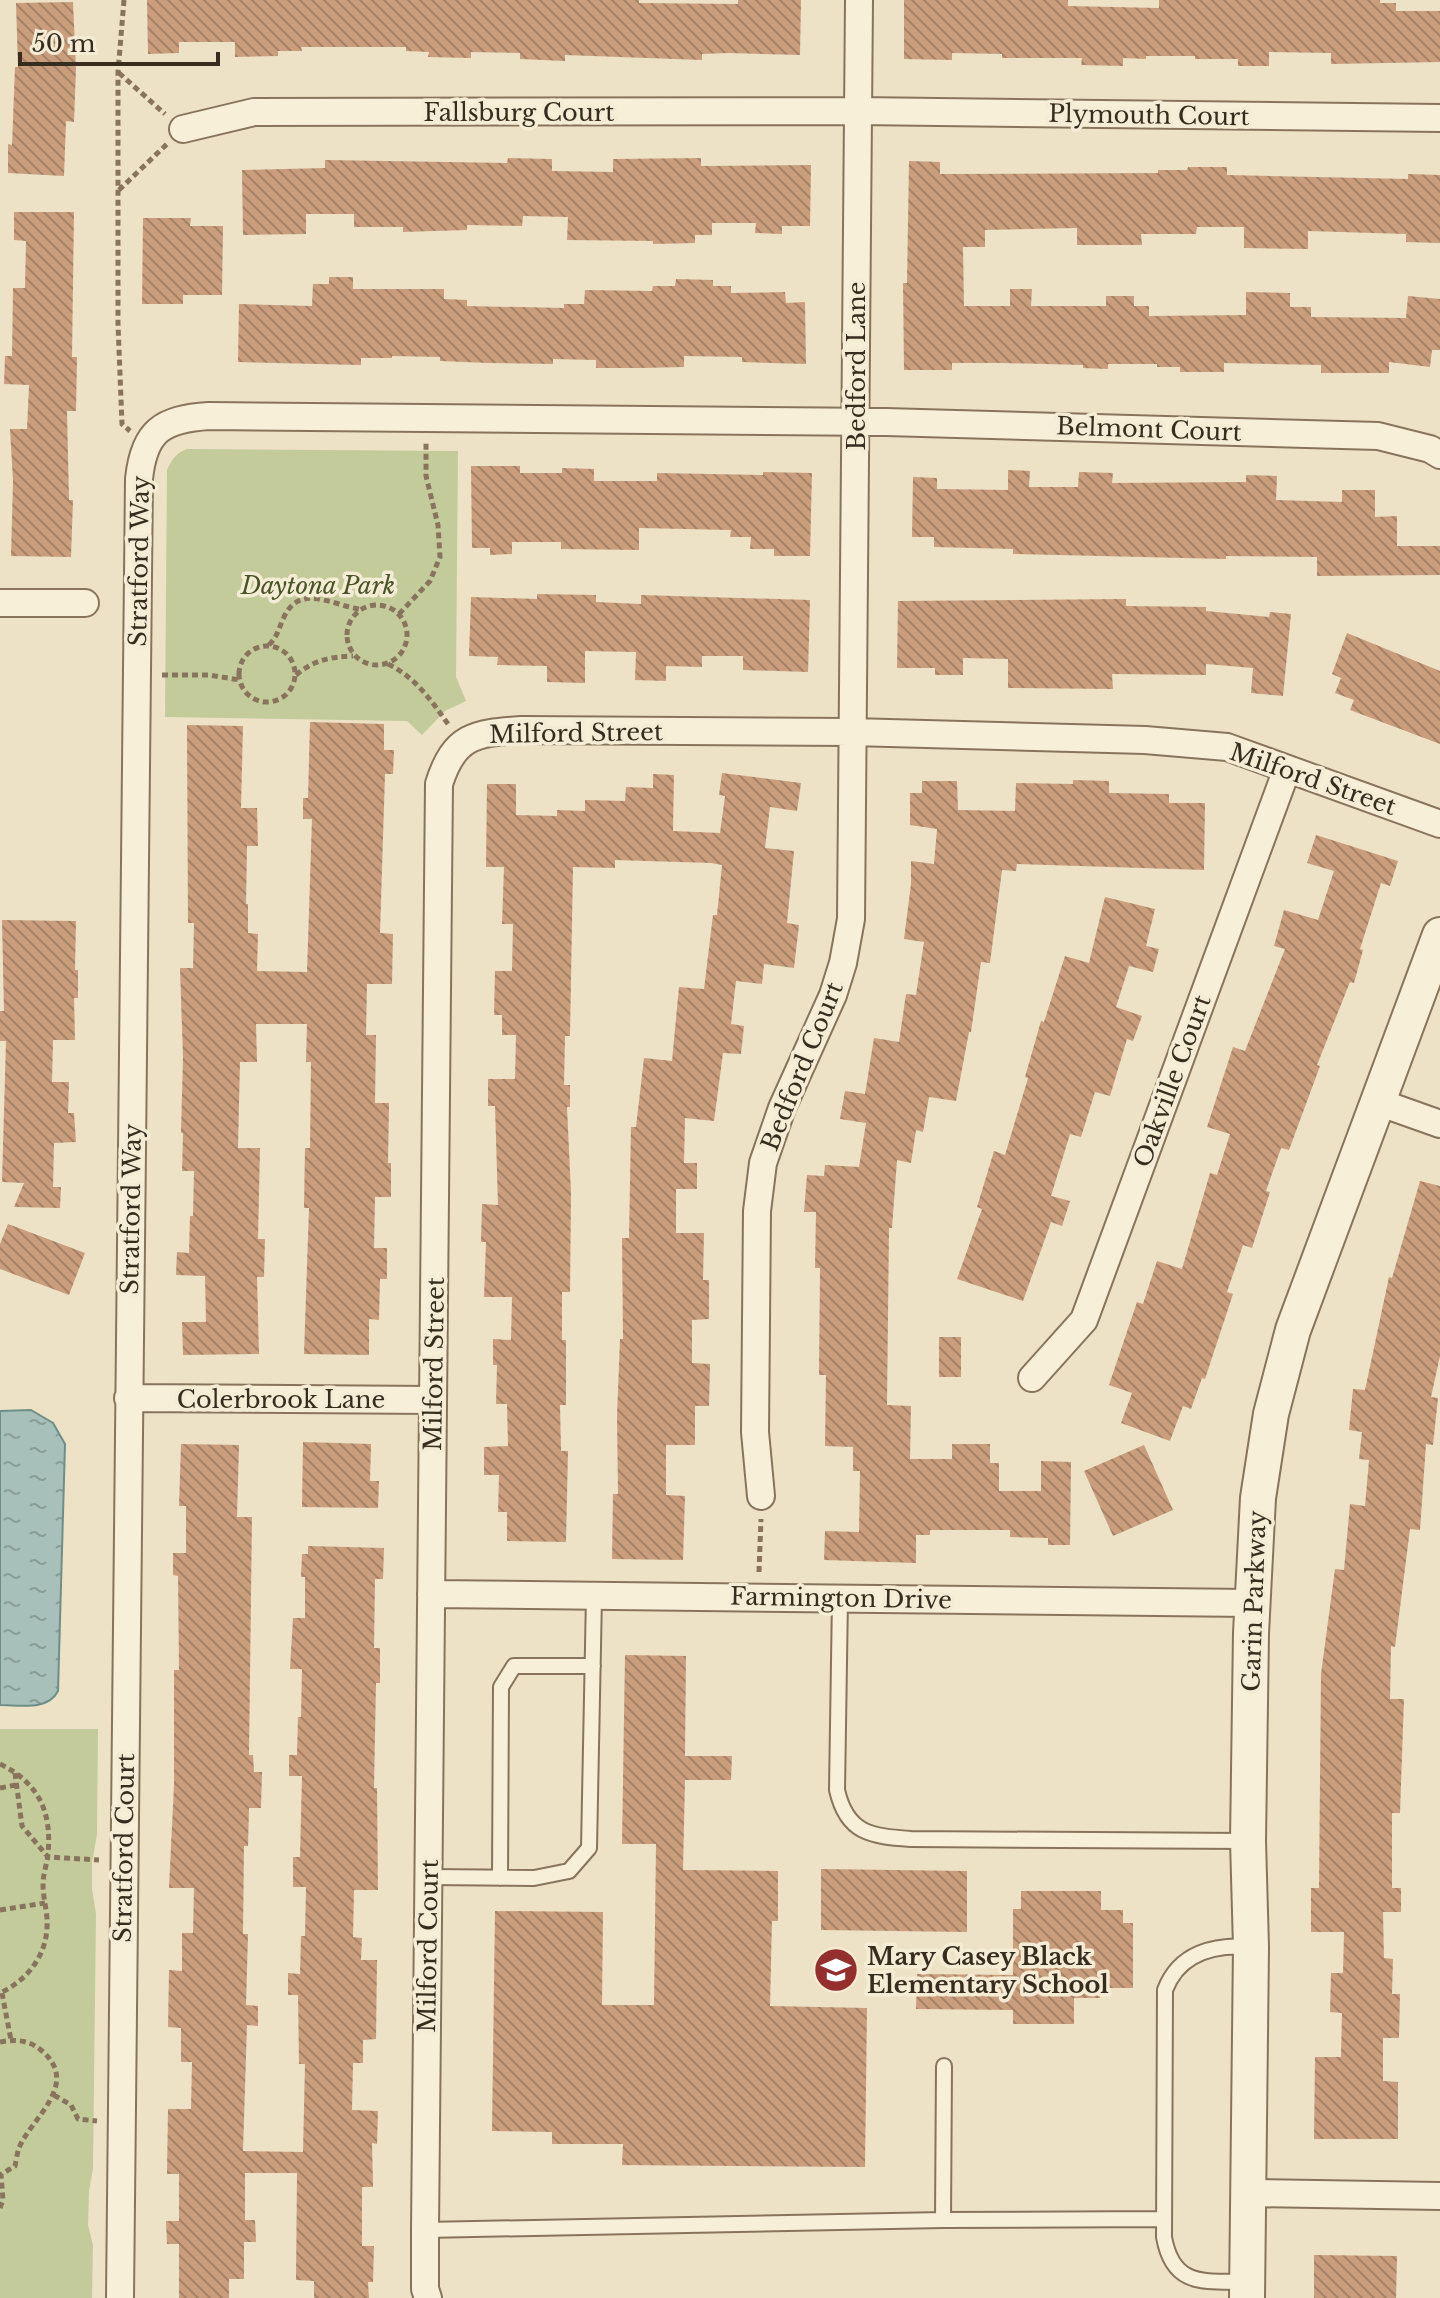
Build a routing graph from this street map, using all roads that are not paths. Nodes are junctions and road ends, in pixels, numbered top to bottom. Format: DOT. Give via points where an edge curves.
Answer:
graph roads {
  1 [pos="859,0"];
  2 [pos="858,111"];
  3 [pos="1440,118"];
  4 [pos="183,129"];
  5 [pos="855,422"];
  6 [pos="1440,455"];
  7 [pos="0,603"];
  8 [pos="85,603"];
  9 [pos="852,732"];
  10 [pos="1287,769"];
  11 [pos="1440,824"];
  12 [pos="1440,935"];
  13 [pos="1378,1102"];
  14 [pos="1440,1124"];
  15 [pos="1032,1378"];
  16 [pos="128,1398"];
  17 [pos="433,1400"];
  18 [pos="761,1496"];
  19 [pos="431,1594"];
  20 [pos="594,1596"];
  21 [pos="840,1598"];
  22 [pos="1251,1603"];
  23 [pos="593,1666"];
  24 [pos="1248,1841"];
  25 [pos="429,1877"];
  26 [pos="500,1878"];
  27 [pos="1251,1947"];
  28 [pos="944,2066"];
  29 [pos="1248,2193"];
  30 [pos="1440,2196"];
  31 [pos="1164,2219"];
  32 [pos="943,2220"];
  33 [pos="425,2230"];
  34 [pos="1247,2290"];
  35 [pos="120,2298"];
  36 [pos="428,2298"];
  1 -- 2 [label="street, Bedford Lane"];
  2 -- 3 [label="street, Plymouth Court"];
  2 -- 4 [label="street, Fallsburg Court" via="254,112"];
  2 -- 5 [label="street, Bedford Lane"];
  5 -- 6 [label="street, Belmont Court" via="1378,436"];
  5 -- 9 [label="street, Bedford Lane"];
  5 -- 16 [label="street, Stratford Way" via="188,417 168,423 146,444 139,479"];
  7 -- 8 [label="street"];
  9 -- 10 [label="street, Milford Street" via="1145,740 1227,747"];
  9 -- 17 [label="street, Milford Street" via="483,732 461,742 446,762 439,784"];
  9 -- 18 [label="street, Bedford Court" via="851,919 843,963 782,1108 763,1163 757,1211 755,1432"];
  10 -- 11 [label="street, Milford Street"];
  10 -- 15 [label="street, Oakville Court" via="1084,1320"];
  12 -- 13 [label="street, Garin Parkway"];
  13 -- 14 [label="street"];
  13 -- 22 [label="street, Garin Parkway" via="1293,1330 1271,1414 1258,1498"];
  16 -- 17 [label="street, Colerbrook Lane"];
  16 -- 35 [label="street, Stratford Court"];
  17 -- 19 [label="street, Milford Street"];
  19 -- 20 [label="street, Farmington Drive"];
  19 -- 25 [label="street, Milford Court"];
  20 -- 21 [label="street, Farmington Drive"];
  20 -- 23 [label="lane"];
  21 -- 22 [label="street, Farmington Drive"];
  21 -- 24 [label="lane" via="837,1790 845,1814 862,1830 911,1839"];
  22 -- 24 [label="street, Garin Parkway"];
  23 -- 26 [label="lane" via="589,1848 569,1871"];
  23 -- 26 [label="lane" via="514,1666 501,1687"];
  24 -- 27 [label="street, Garin Parkway"];
  25 -- 26 [label="lane"];
  25 -- 33 [label="street, Milford Court"];
  27 -- 29 [label="street, Garin Parkway"];
  27 -- 31 [label="lane" via="1209,1948 1192,1956 1170,1977 1165,1990"];
  28 -- 32 [label="lane"];
  29 -- 30 [label="street"];
  29 -- 34 [label="street, Garin Parkway"];
  31 -- 32 [label="lane"];
  31 -- 34 [label="lane" via="1167,2258 1182,2273"];
  32 -- 33 [label="lane"];
  33 -- 36 [label="street, Milford Court"];
}
